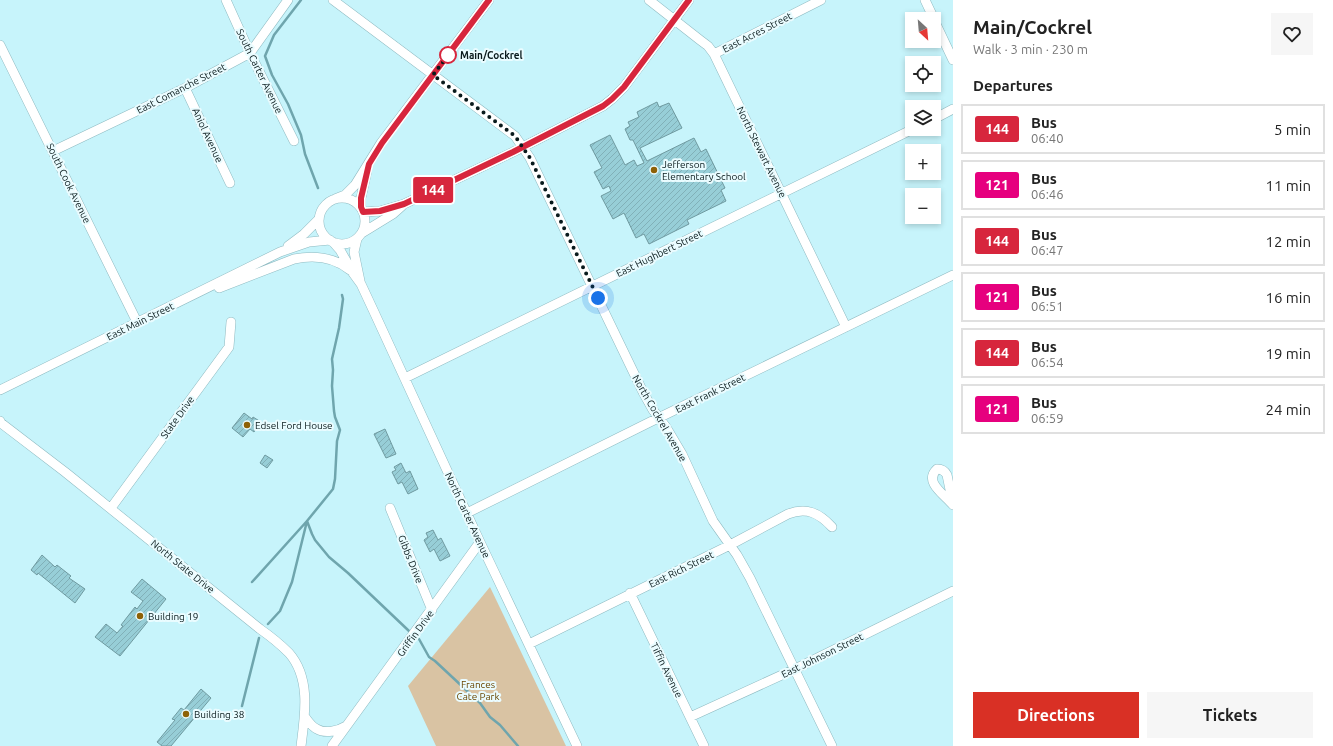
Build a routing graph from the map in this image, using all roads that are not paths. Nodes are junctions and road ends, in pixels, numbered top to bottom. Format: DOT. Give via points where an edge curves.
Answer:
graph roads {
  1 [pos="226,0"];
  2 [pos="288,0"];
  3 [pos="333,0"];
  4 [pos="489,0"];
  5 [pos="649,0"];
  6 [pos="689,0"];
  7 [pos="821,0"];
  8 [pos="925,0"];
  9 [pos="931,12"];
  10 [pos="675,19"];
  11 [pos="941,34"];
  12 [pos="0,45"];
  13 [pos="250,53"];
  14 [pos="714,54"];
  15 [pos="953,60"];
  16 [pos="433,75"];
  17 [pos="185,88"];
  18 [pos="953,109"];
  19 [pos="941,115"];
  20 [pos="905,133"];
  21 [pos="294,141"];
  22 [pos="523,147"];
  23 [pos="53,151"];
  24 [pos="369,164"];
  25 [pos="230,183"];
  26 [pos="782,193"];
  27 [pos="336,199"];
  28 [pos="404,204"];
  29 [pos="362,209"];
  30 [pos="320,219"];
  31 [pos="359,236"];
  32 [pos="331,241"];
  33 [pos="280,252"];
  34 [pos="353,273"];
  35 [pos="953,275"];
  36 [pos="361,284"];
  37 [pos="592,286"];
  38 [pos="178,303"];
  39 [pos="137,322"];
  40 [pos="231,322"];
  41 [pos="846,327"];
  42 [pos="405,378"];
  43 [pos="0,390"];
  44 [pos="659,418"];
  45 [pos="0,421"];
  46 [pos="111,508"];
  47 [pos="390,508"];
  48 [pos="467,513"];
  49 [pos="832,527"];
  50 [pos="480,542"];
  51 [pos="730,545"];
  52 [pos="953,591"];
  53 [pos="630,593"];
  54 [pos="432,610"];
  55 [pos="529,644"];
  56 [pos="796,669"];
  57 [pos="305,717"];
  58 [pos="690,717"];
  59 [pos="349,724"];
  60 [pos="301,746"];
  61 [pos="332,746"];
  62 [pos="577,746"];
  63 [pos="704,746"];
  64 [pos="832,746"];
  1 -- 13 [label="street, South Carter Avenue"];
  2 -- 13 [label="street, East Comanche Street"];
  3 -- 16 [label="street, North Cockrel Avenue"];
  4 -- 16 [label="street"];
  5 -- 10 [label="street, North Stewart Avenue"];
  6 -- 10 [label="street"];
  7 -- 14 [label="street, East Acres Street"];
  8 -- 9 [label="street"];
  10 -- 14 [label="street, North Stewart Avenue"];
  10 -- 22 [label="street" via="624,87 612,99"];
  11 -- 15 [label="street"];
  12 -- 23 [label="street, South Cook Avenue"];
  13 -- 17 [label="street, East Comanche Street"];
  13 -- 21 [label="street, South Carter Avenue"];
  14 -- 26 [label="street, North Stewart Avenue"];
  16 -- 22 [label="street, North Cockrel Avenue" via="515,136"];
  16 -- 24 [label="street"];
  17 -- 23 [label="street, East Comanche Street"];
  17 -- 25 [label="street, Aniol Avenue"];
  18 -- 19 [label="street"];
  20 -- 26 [label="street, East Hughbert Street"];
  22 -- 28 [label="street"];
  22 -- 37 [label="street, North Cockrel Avenue"];
  23 -- 39 [label="street, South Cook Avenue"];
  24 -- 27 [label="street" via="355,185 345,195"];
  24 -- 29 [label="street" via="361,198"];
  26 -- 37 [label="street, East Hughbert Street"];
  26 -- 41 [label="street, North Stewart Avenue"];
  27 -- 29 [label="street" via="354,201"];
  27 -- 30 [label="street" via="324,207"];
  28 -- 29 [label="street" via="380,211"];
  28 -- 31 [label="street"];
  29 -- 31 [label="street" via="365,225"];
  30 -- 32 [label="street" via="323,234"];
  30 -- 33 [label="street, East Main Street"];
  31 -- 32 [label="street" via="350,243"];
  31 -- 36 [label="street, North Carter Avenue" via="354,252"];
  32 -- 33 [label="street, East Main Street" via="309,242"];
  32 -- 34 [label="street, North Carter Avenue" via="340,250"];
  33 -- 38 [label="street, East Main Street"];
  34 -- 36 [label="street, North Carter Avenue"];
  34 -- 38 [label="street" via="332,260 311,256 294,259"];
  35 -- 41 [label="street, East Frank Street"];
  36 -- 42 [label="street, North Carter Avenue"];
  37 -- 42 [label="street, East Hughbert Street"];
  37 -- 44 [label="street, North Cockrel Avenue" via="643,392"];
  38 -- 39 [label="street, East Main Street"];
  39 -- 43 [label="street, East Main Street"];
  40 -- 46 [label="street, State Drive" via="229,347"];
  41 -- 44 [label="street, East Frank Street"];
  42 -- 48 [label="street, North Carter Avenue"];
  44 -- 48 [label="street, East Frank Street"];
  44 -- 51 [label="street, North Cockrel Avenue" via="682,454 713,521"];
  45 -- 46 [label="street, North State Drive"];
  46 -- 57 [label="street, North State Drive" via="289,654 301,673"];
  47 -- 54 [label="street, Gibbs Drive"];
  48 -- 50 [label="street, North Carter Avenue"];
  49 -- 51 [label="street, East Rich Street" via="816,514 794,512"];
  50 -- 54 [label="street, Griffin Drive"];
  50 -- 55 [label="street, North Carter Avenue"];
  51 -- 53 [label="street, East Rich Street"];
  51 -- 56 [label="street, North Cockrel Avenue" via="750,578"];
  52 -- 56 [label="street, East Johnson Street"];
  53 -- 55 [label="street, East Rich Street"];
  53 -- 58 [label="street, Tiffin Avenue"];
  54 -- 59 [label="street, Griffin Drive"];
  55 -- 62 [label="street, North Carter Avenue"];
  56 -- 58 [label="street, East Johnson Street"];
  56 -- 64 [label="street, North Cockrel Avenue"];
  57 -- 59 [label="street" via="318,730 335,731"];
  57 -- 60 [label="street, North State Drive"];
  58 -- 63 [label="street, Tiffin Avenue"];
  59 -- 61 [label="street, Griffin Drive"];
}
